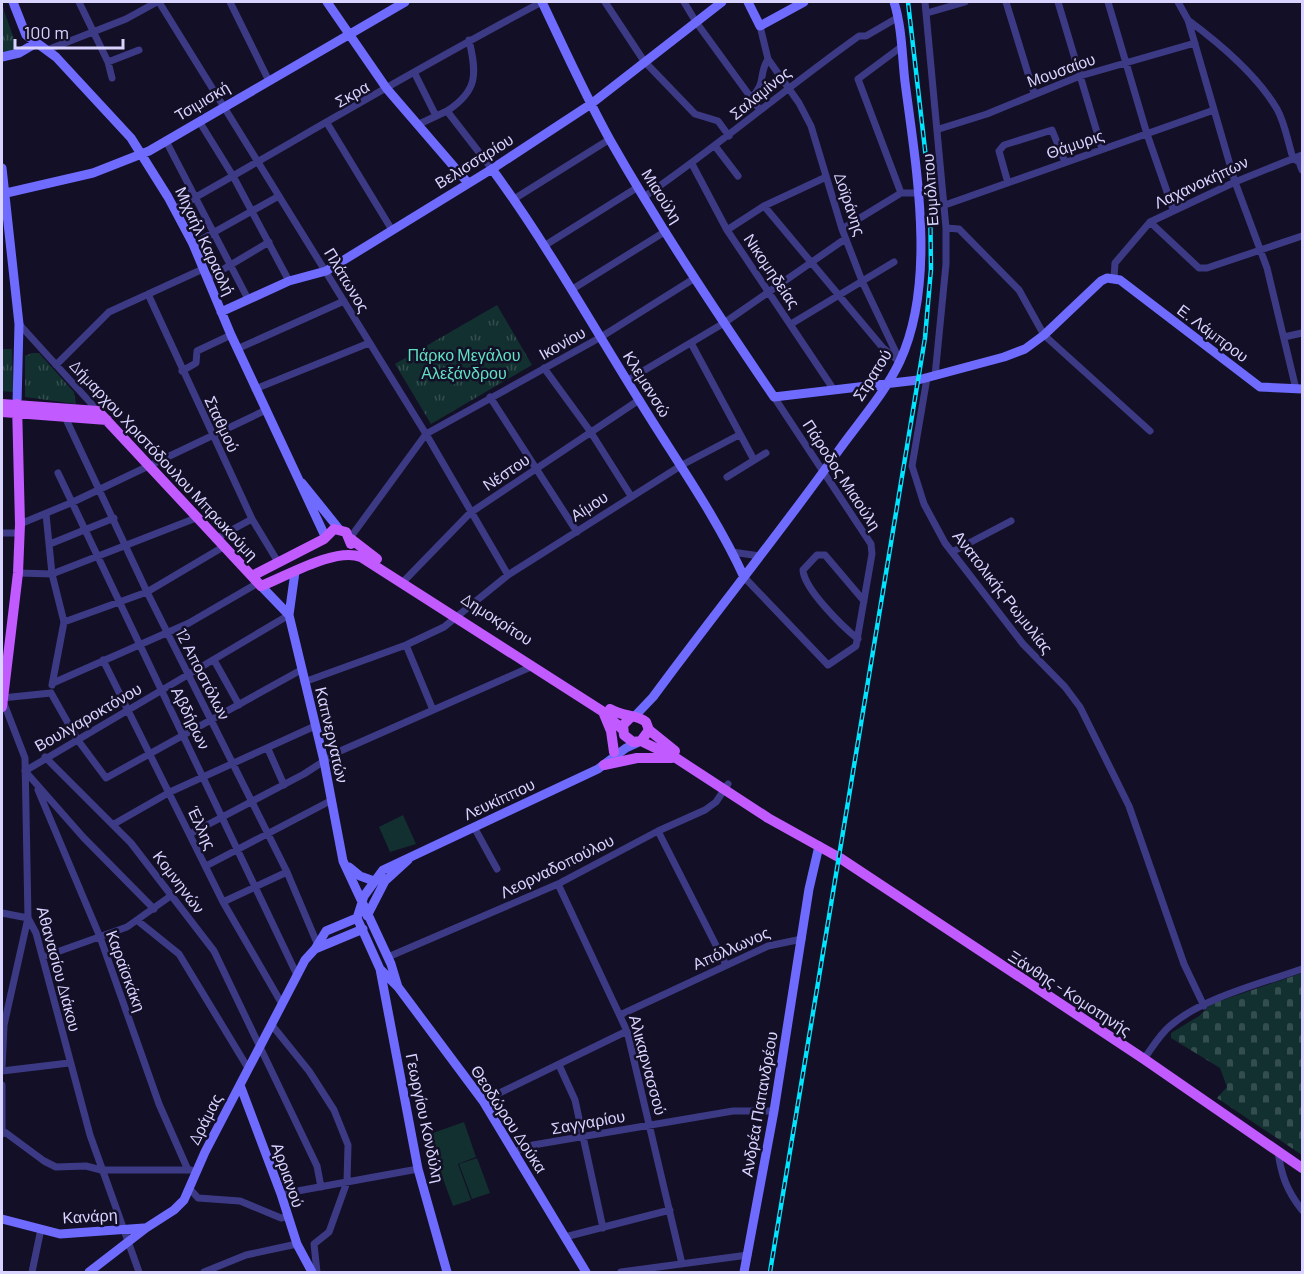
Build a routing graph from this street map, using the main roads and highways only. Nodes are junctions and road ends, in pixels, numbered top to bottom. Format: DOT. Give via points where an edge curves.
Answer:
graph roads {
  1 [pos="2,404"];
  2 [pos="17,409"];
  3 [pos="2,412"];
  4 [pos="107,420"];
  5 [pos="324,538"];
  6 [pos="350,539"];
  7 [pos="338,555"];
  8 [pos="405,580"];
  9 [pos="257,582"];
  10 [pos="460,616"];
  11 [pos="6,631"];
  12 [pos="2,698"];
  13 [pos="2,707"];
  14 [pos="602,711"];
  15 [pos="633,717"];
  16 [pos="648,728"];
  17 [pos="623,730"];
  18 [pos="639,742"];
  19 [pos="614,752"];
  20 [pos="676,758"];
  21 [pos="601,767"];
  22 [pos="726,787"];
  23 [pos="1302,1168"];
  1 -- 2 [label="main road"];
  2 -- 3 [label="main road"];
  2 -- 4 [label="main road"];
  2 -- 4 [label="main road, Δήμαρχου Χριστόδουλου Μπρωκούμη" via="98,411"];
  2 -- 11 [label="main road" via="18,573"];
  4 -- 9 [label="main road, Δήμαρχου Χριστόδουλου Μπρωκούμη"];
  5 -- 6 [label="main road" via="330,530 339,529"];
  5 -- 7 [label="main road" via="324,547"];
  5 -- 9 [label="main road" via="278,562"];
  6 -- 7 [label="main road" via="350,549"];
  6 -- 8 [label="main road, Δημοκρίτου"];
  7 -- 8 [label="main road, Δημοκρίτου" via="361,556"];
  7 -- 9 [label="main road" via="295,573"];
  8 -- 10 [label="main road, Δημοκρίτου"];
  10 -- 14 [label="main road, Δημοκρίτου"];
  10 -- 15 [label="main road, Δημοκρίτου" via="618,714"];
  11 -- 12 [label="main road"];
  12 -- 13 [label="main road"];
  14 -- 17 [label="main road, Δημοκρίτου"];
  14 -- 19 [label="main road" via="611,730"];
  15 -- 16 [label="main road" via="643,719"];
  15 -- 17 [label="main road" via="625,722"];
  16 -- 18 [label="main road"];
  16 -- 22 [label="main road" via="657,739"];
  17 -- 18 [label="main road" via="626,739"];
  18 -- 20 [label="main road"];
  20 -- 21 [label="main road" via="637,758"];
  20 -- 22 [label="main road"];
  22 -- 23 [label="main road, Ξάνθης - Κομοτηνής" via="768,818 819,846 1144,1059"];
}
